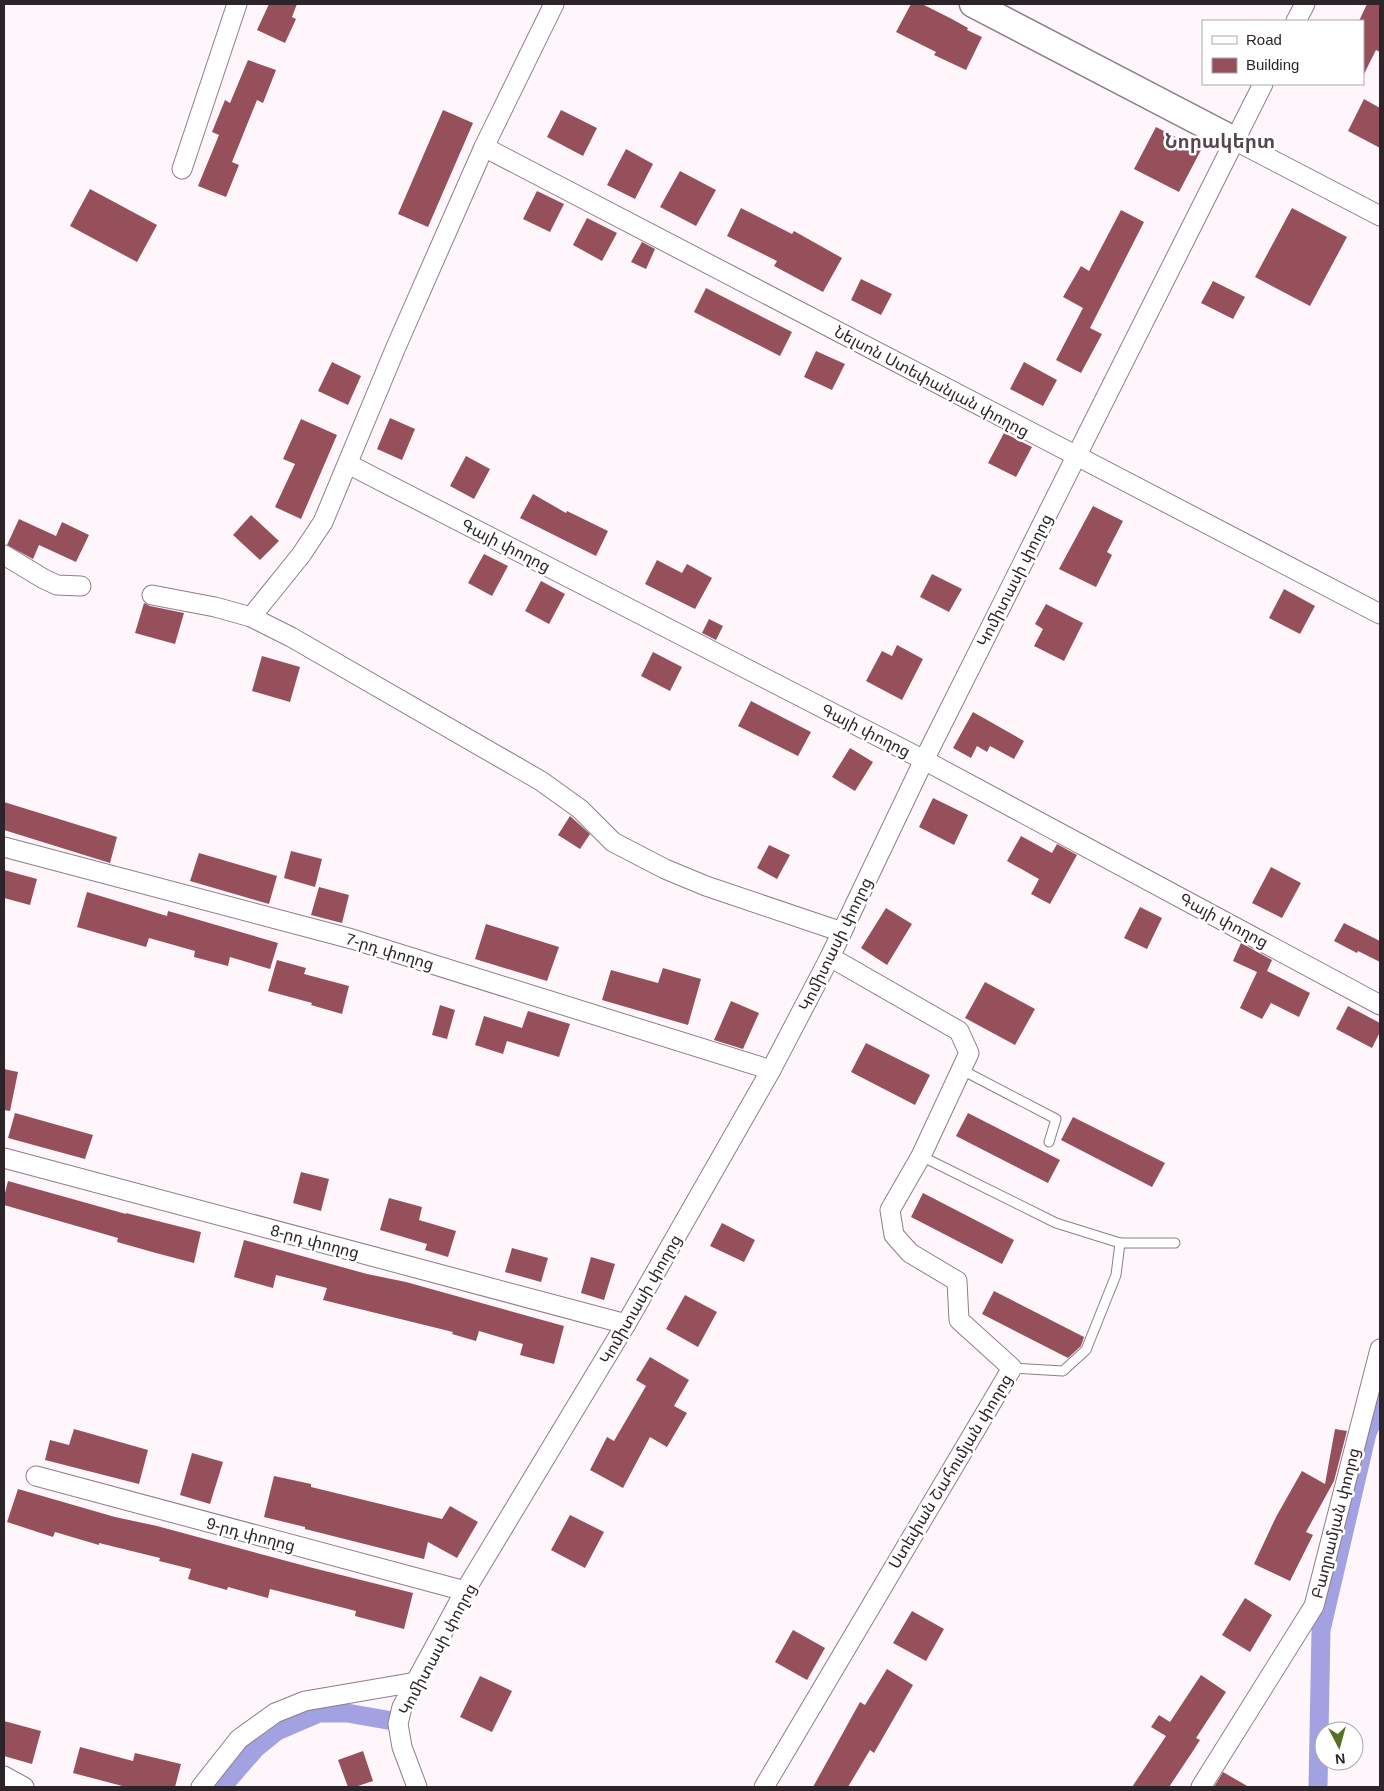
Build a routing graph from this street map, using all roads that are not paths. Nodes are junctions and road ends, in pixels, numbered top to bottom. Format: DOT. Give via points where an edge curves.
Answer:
graph roads {
  1 [pos="236,4"];
  2 [pos="554,4"];
  3 [pos="973,4"];
  4 [pos="1305,4"];
  5 [pos="1297,20"];
  6 [pos="1263,85"];
  7 [pos="1234,140"];
  8 [pos="484,148"];
  9 [pos="182,169"];
  10 [pos="1380,216"];
  11 [pos="1076,456"];
  12 [pos="348,464"];
  13 [pos="4,554"];
  14 [pos="81,586"];
  15 [pos="152,595"];
  16 [pos="1380,614"];
  17 [pos="251,617"];
  18 [pos="924,760"];
  19 [pos="4,847"];
  20 [pos="842,932"];
  21 [pos="830,957"];
  22 [pos="1380,1005"];
  23 [pos="771,1070"];
  24 [pos="962,1070"];
  25 [pos="1049,1142"];
  26 [pos="922,1156"];
  27 [pos="4,1158"];
  28 [pos="1120,1243"];
  29 [pos="1175,1243"];
  30 [pos="626,1324"];
  31 [pos="1380,1349"];
  32 [pos="1012,1368"];
  33 [pos="36,1476"];
  34 [pos="466,1591"];
  35 [pos="416,1682"];
  36 [pos="4,1776"];
  37 [pos="24,1787"];
  38 [pos="201,1787"];
  39 [pos="417,1787"];
  40 [pos="764,1787"];
  41 [pos="1201,1787"];
  1 -- 9 [label="street"];
  2 -- 8 [label="street"];
  3 -- 7 [label="street"];
  4 -- 5 [label="street"];
  6 -- 7 [label="street, Կոմիտասի փողոց"];
  7 -- 10 [label="street"];
  7 -- 11 [label="street, Կոմիտասի փողոց"];
  8 -- 11 [label="street, Նելսոն Ստեփանյան փողոց"];
  8 -- 12 [label="street"];
  11 -- 16 [label="street, Նելսոն Ստեփանյան փողոց"];
  11 -- 18 [label="street, Կոմիտասի փողոց"];
  12 -- 17 [label="street" via="323,522"];
  12 -- 18 [label="street, Գայի փողոց"];
  13 -- 14 [label="street" via="44,580 57,585"];
  15 -- 17 [label="street"];
  17 -- 20 [label="street" via="541,781 580,810 613,842 706,886"];
  18 -- 20 [label="street, Կոմիտասի փողոց"];
  18 -- 22 [label="street, Գայի փողոց"];
  19 -- 23 [label="street, 7-րդ փողոց" via="352,938"];
  20 -- 21 [label="street, Կոմիտասի փողոց"];
  21 -- 23 [label="street, Կոմիտասի փողոց"];
  21 -- 24 [label="street" via="959,1031 969,1053"];
  23 -- 30 [label="street, Կոմիտասի փողոց"];
  24 -- 25 [label="lane" via="1056,1119"];
  24 -- 26 [label="street"];
  26 -- 28 [label="lane" via="1056,1222"];
  26 -- 32 [label="street, Ստեփան Շահումյան փողոց" via="890,1210 894,1235 910,1253 957,1281 959,1320"];
  27 -- 30 [label="street, 8-րդ փողոց"];
  28 -- 29 [label="lane"];
  28 -- 32 [label="lane" via="1116,1275 1086,1350 1063,1371"];
  30 -- 34 [label="street, Կոմիտասի փողոց"];
  31 -- 41 [label="street, Բաղրամյան փողոց" via="1314,1606"];
  32 -- 40 [label="street, Ստեփան Շահումյան փողոց"];
  33 -- 34 [label="street, 9-րդ փողոց"];
  34 -- 35 [label="street, Կոմիտասի փողոց"];
  35 -- 38 [label="street" via="305,1701 275,1713 238,1739"];
  35 -- 39 [label="street, Կոմիտասի փողոց" via="402,1707 398,1724 402,1747"];
  36 -- 37 [label="street"];
}
